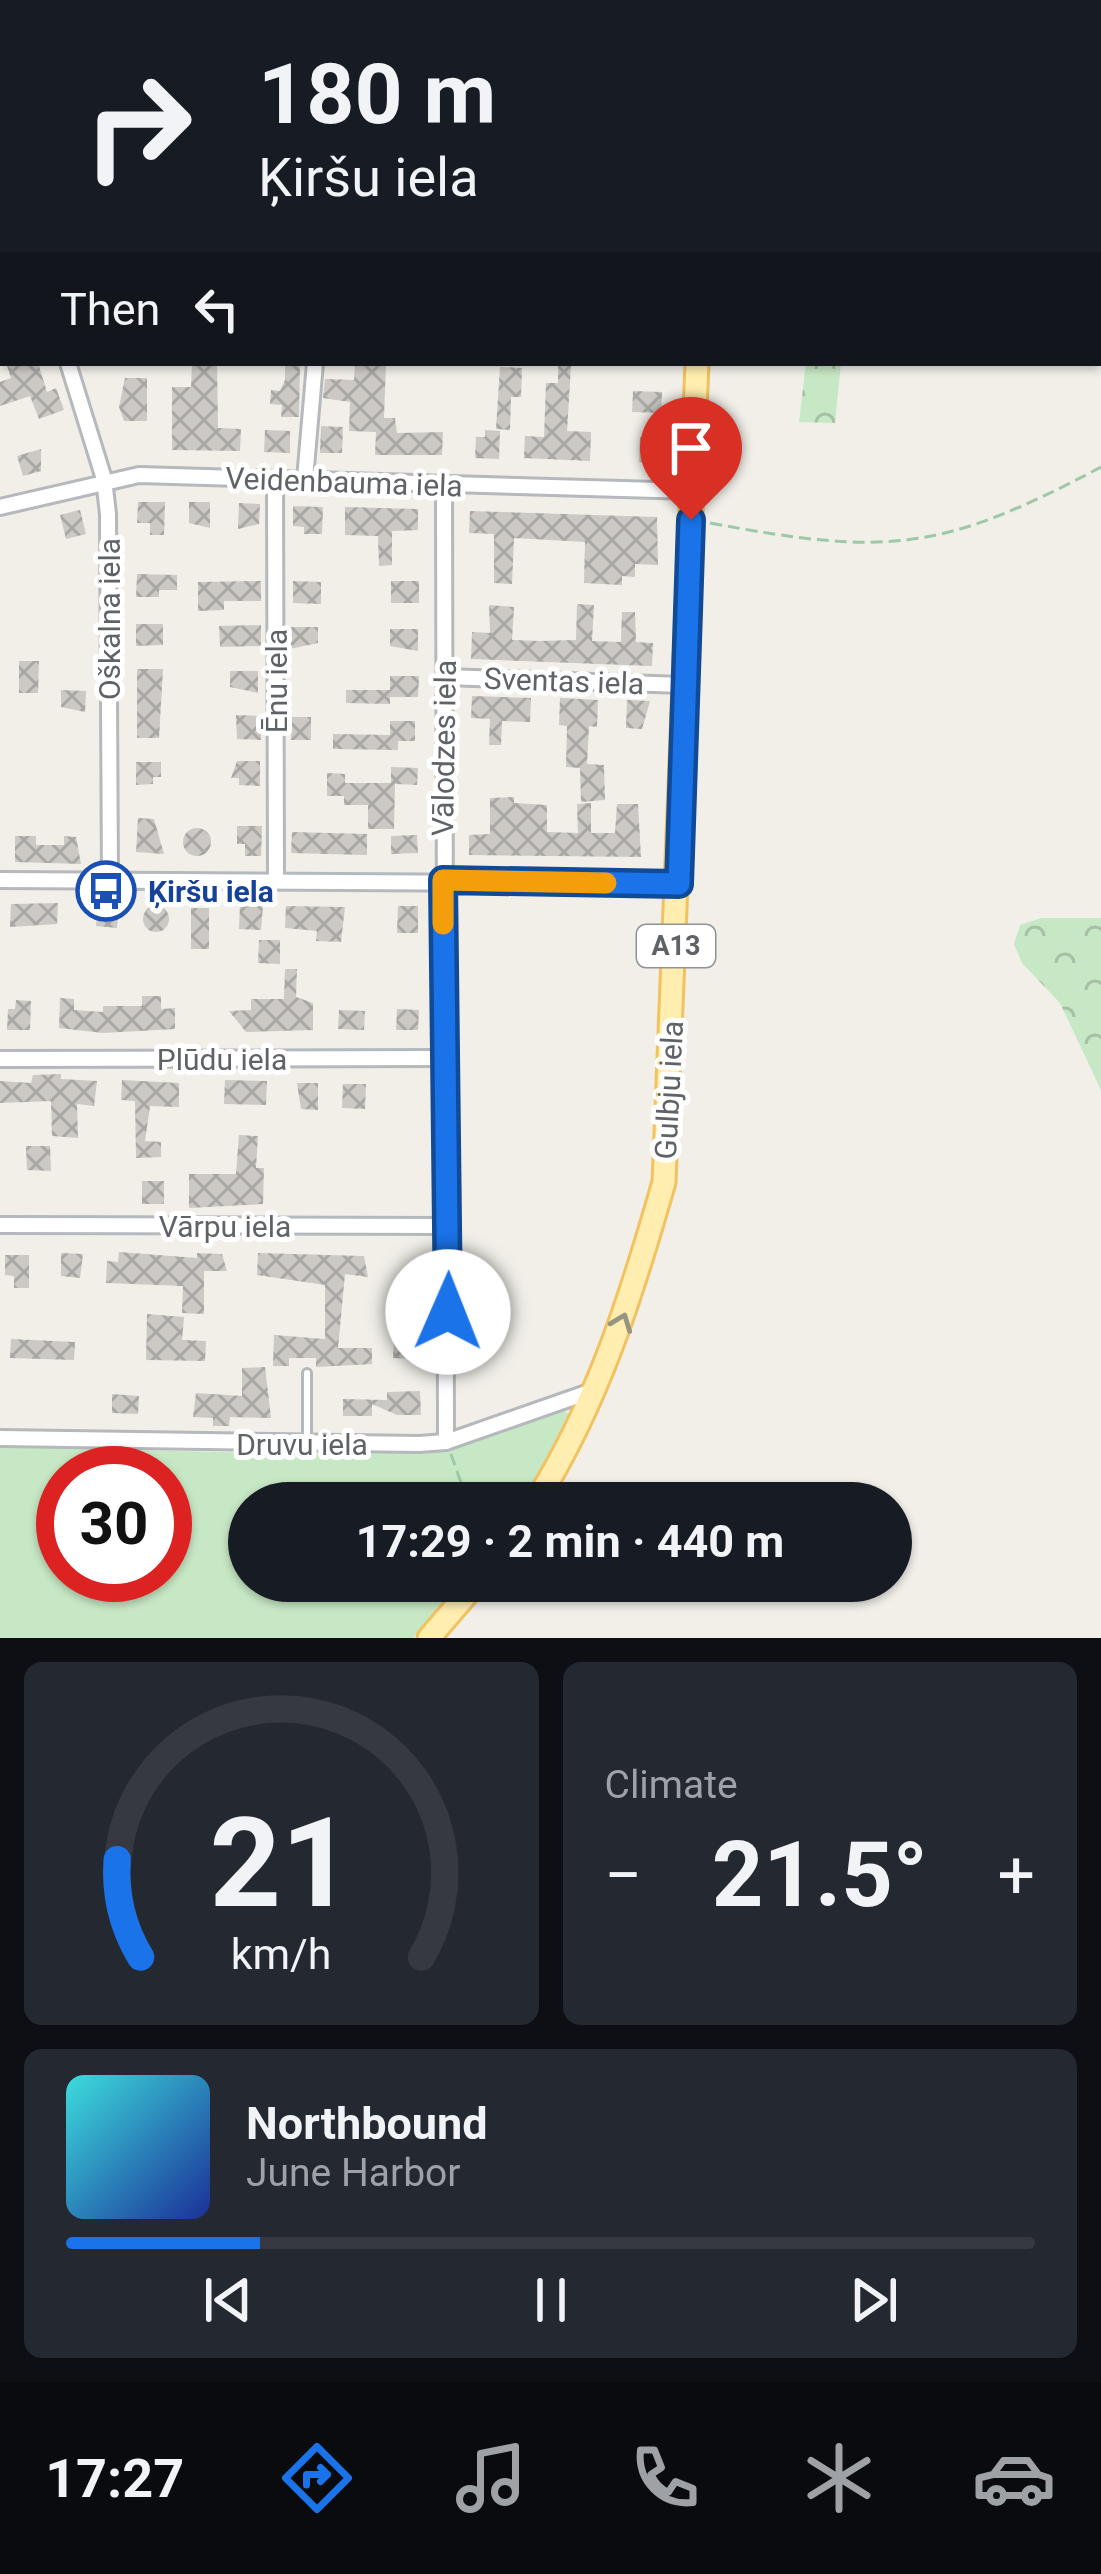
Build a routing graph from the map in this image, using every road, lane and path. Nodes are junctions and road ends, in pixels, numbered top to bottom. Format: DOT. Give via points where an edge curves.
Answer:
graph roads {
  1 [pos="69,366"];
  2 [pos="315,366"];
  3 [pos="697,366"];
  4 [pos="1101,467"];
  5 [pos="104,478"];
  6 [pos="305,479"];
  7 [pos="275,480"];
  8 [pos="444,486"];
  9 [pos="692,490"];
  10 [pos="0,507"];
  11 [pos="691,520"];
  12 [pos="445,677"];
  13 [pos="683,685"];
  14 [pos="0,880"];
  15 [pos="110,880"];
  16 [pos="443,880"];
  17 [pos="276,881"];
  18 [pos="679,884"];
  19 [pos="444,1058"];
  20 [pos="0,1059"];
  21 [pos="0,1226"];
  22 [pos="449,1226"];
  23 [pos="307,1373"];
  24 [pos="596,1390"];
  25 [pos="0,1438"];
  26 [pos="446,1442"];
  27 [pos="307,1446"];
  28 [pos="460,1482"];
  29 [pos="546,1482"];
  30 [pos="460,1602"];
  31 [pos="429,1638"];
  1 -- 5 [label="street, Oškalna iela"];
  2 -- 6 [label="street"];
  3 -- 9 [label="main road, Gulbju iela / A13"];
  4 -- 11 [label="path" via="966,531 899,544 852,547"];
  5 -- 7 [label="street, Veidenbauma iela"];
  5 -- 10 [label="street, Veidenbauma iela"];
  5 -- 15 [label="street, Oškalna iela"];
  6 -- 7 [label="street, Veidenbauma iela"];
  6 -- 8 [label="street, Veidenbauma iela"];
  7 -- 17 [label="street, Ēnu iela"];
  8 -- 9 [label="street, Veidenbauma iela"];
  8 -- 12 [label="street, Vālodzes iela"];
  9 -- 11 [label="main road, Gulbju iela / A13"];
  11 -- 13 [label="main road, Gulbju iela / A13"];
  12 -- 13 [label="street, Sventas iela"];
  12 -- 16 [label="street, Vālodzes iela"];
  13 -- 18 [label="main road, Gulbju iela / A13"];
  14 -- 15 [label="street"];
  15 -- 17 [label="street"];
  16 -- 17 [label="street"];
  16 -- 18 [label="street"];
  16 -- 19 [label="street, Vālodzes iela"];
  24 -- 18 [label="main road, Gulbju iela / A13, one-way" via="664,1182"];
  19 -- 20 [label="street, Plūdu iela"];
  19 -- 22 [label="street, Vālodzes iela"];
  21 -- 22 [label="street, Vārpu iela"];
  22 -- 26 [label="street, Vālodzes iela"];
  23 -- 27 [label="lane"];
  24 -- 26 [label="street, Druvu iela"];
  24 -- 29 [label="main road, Gulbju iela / A13"];
  25 -- 27 [label="street, Druvu iela"];
  26 -- 27 [label="street, Druvu iela"];
  26 -- 28 [label="path"];
  30 -- 31 [label="main road"];
}
